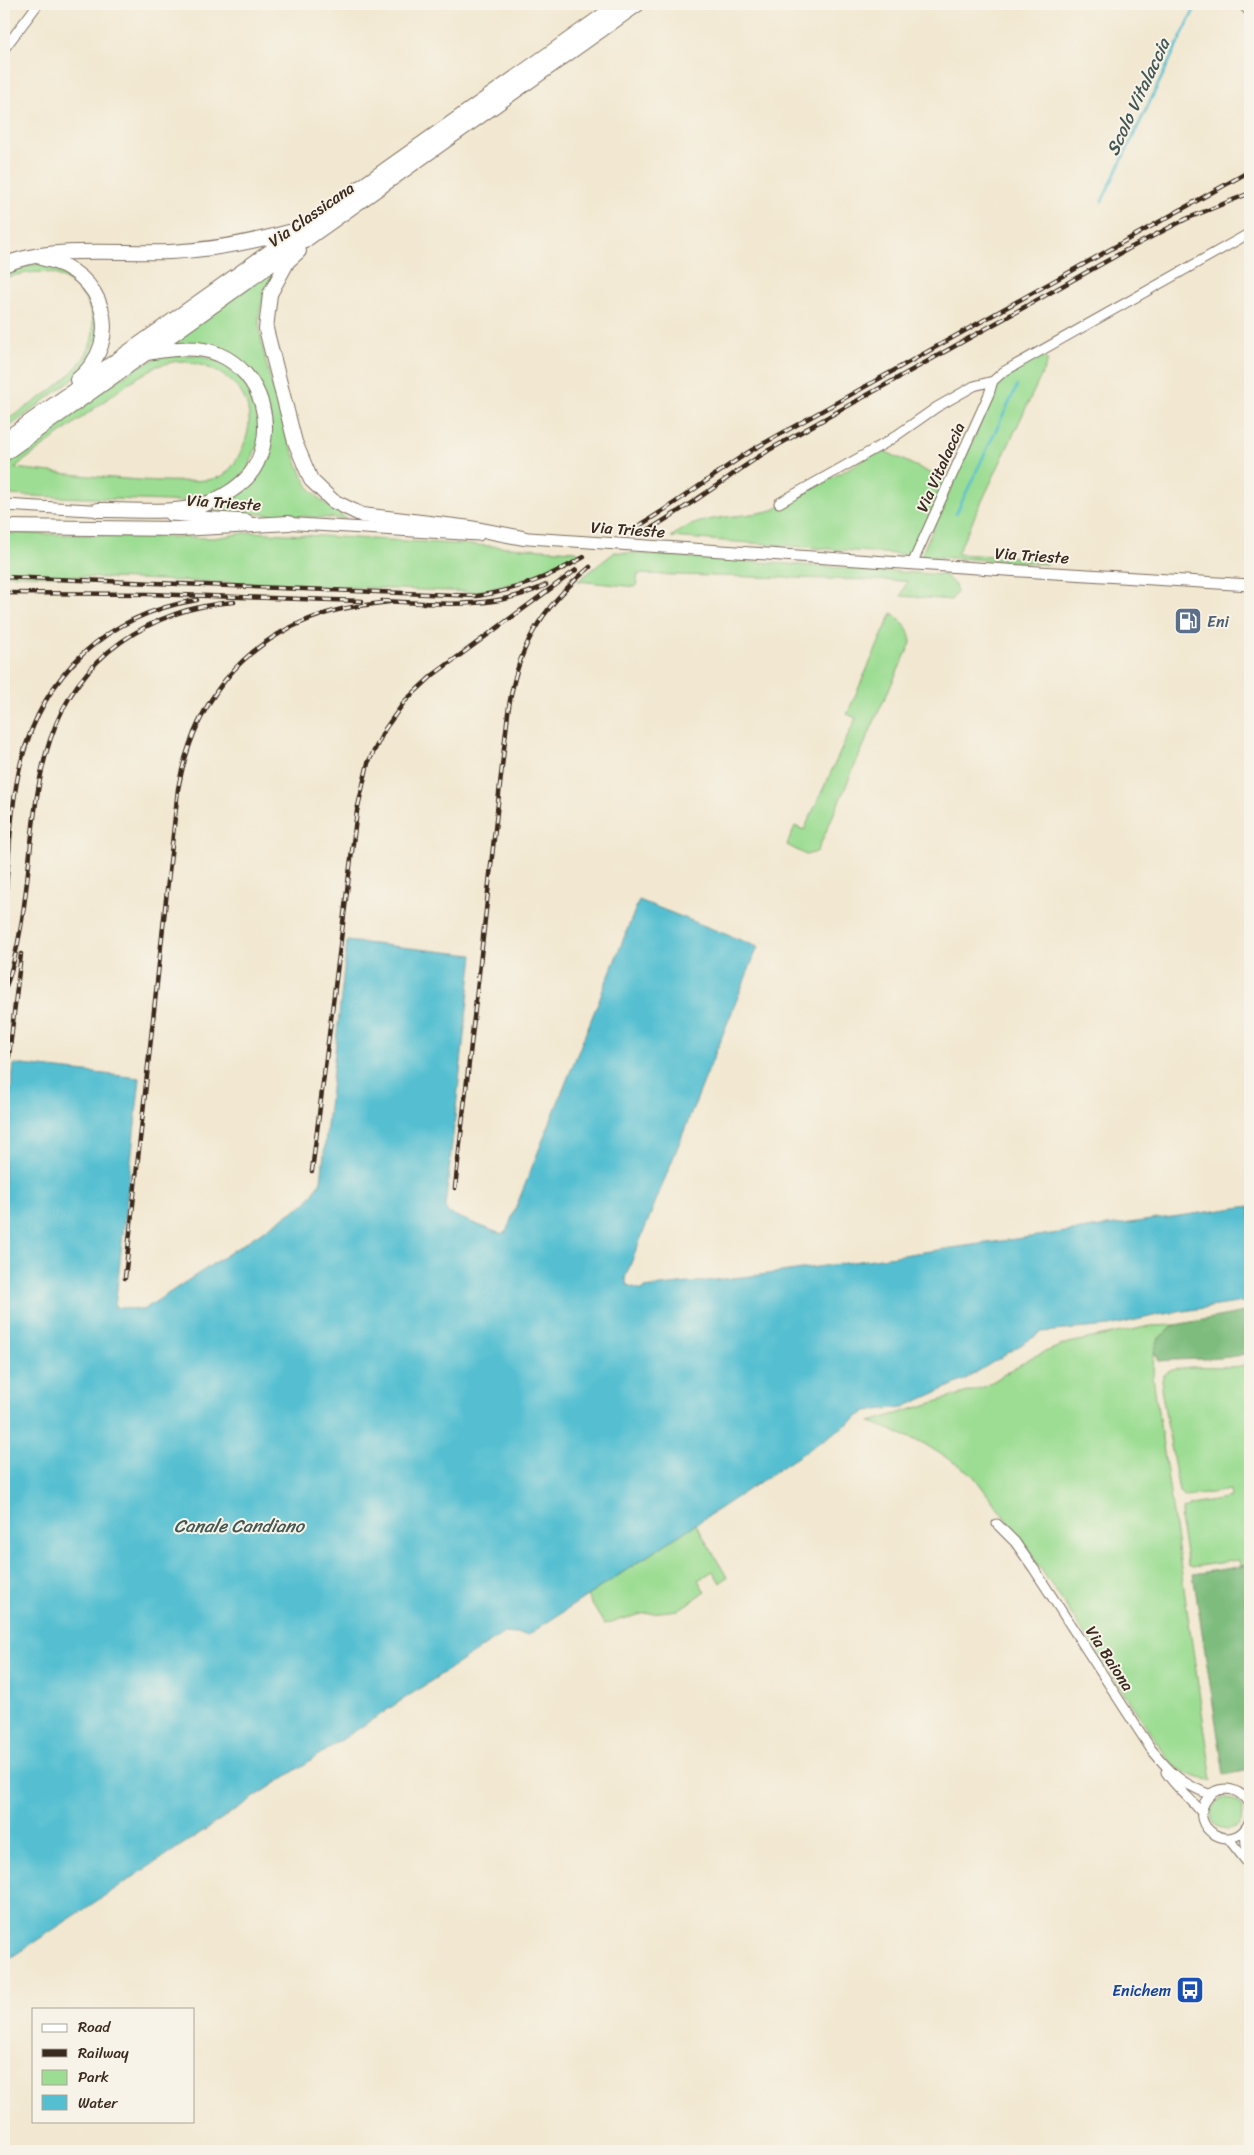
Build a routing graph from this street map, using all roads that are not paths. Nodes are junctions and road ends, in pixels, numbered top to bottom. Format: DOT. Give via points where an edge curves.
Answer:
graph roads {
  1 [pos="38,4"];
  2 [pos="619,4"];
  3 [pos="638,4"];
  4 [pos="1242,4"];
  5 [pos="1250,12"];
  6 [pos="4,49"];
  7 [pos="299,229"];
  8 [pos="317,232"];
  9 [pos="1250,232"];
  10 [pos="24,259"];
  11 [pos="4,265"];
  12 [pos="144,354"];
  13 [pos="993,380"];
  14 [pos="4,440"];
  15 [pos="4,454"];
  16 [pos="779,504"];
  17 [pos="4,505"];
  18 [pos="98,510"];
  19 [pos="288,523"];
  20 [pos="4,527"];
  21 [pos="523,538"];
  22 [pos="912,564"];
  23 [pos="1250,586"];
  24 [pos="997,1524"];
  25 [pos="1151,1749"];
  26 [pos="1246,1793"];
  27 [pos="1211,1795"];
  28 [pos="1250,1807"];
  29 [pos="1202,1813"];
  30 [pos="1250,1820"];
  31 [pos="1245,1830"];
  32 [pos="1228,1838"];
  33 [pos="1250,1864"];
  1 -- 6 [label="street"];
  2 -- 7 [label="highway, Via Classicana"];
  3 -- 8 [label="highway, Via Classicana"];
  4 -- 5 [label="street"];
  7 -- 10 [label="highway" via="246,244 217,248 54,254"];
  7 -- 14 [label="highway, Via Classicana"];
  8 -- 12 [label="highway, Via Classicana"];
  8 -- 21 [label="highway" via="288,261 276,280 266,317 273,361 295,442 311,480 333,501 362,516 472,528"];
  9 -- 13 [label="street"];
  10 -- 11 [label="highway"];
  10 -- 14 [label="highway" via="60,262 91,286 100,302 104,320 103,340 92,365 80,378 35,411"];
  12 -- 15 [label="highway, Via Classicana"];
  12 -- 18 [label="highway" via="199,349 219,354 240,369 257,387 263,407 262,451 253,470 235,489 211,502 187,509"];
  13 -- 16 [label="street" via="974,386 937,407 887,442"];
  13 -- 22 [label="street, Via Vitalaccia"];
  17 -- 18 [label="main road, Via Trieste"];
  18 -- 19 [label="main road, Via Trieste"];
  19 -- 20 [label="highway" via="181,529"];
  19 -- 21 [label="main road, Via Trieste"];
  21 -- 22 [label="main road, Via Trieste"];
  22 -- 23 [label="main road, Via Trieste"];
  24 -- 25 [label="street, Via Baiona" via="1029,1562"];
  25 -- 27 [label="street, Via Baiona" via="1171,1774"];
  25 -- 29 [label="street" via="1172,1782"];
  26 -- 27 [label="street" via="1230,1789"];
  26 -- 28 [label="street"];
  27 -- 29 [label="street"];
  29 -- 32 [label="street" via="1203,1821 1212,1834"];
  30 -- 31 [label="street"];
  31 -- 32 [label="street"];
  31 -- 33 [label="street"];
  32 -- 33 [label="street"];
}
